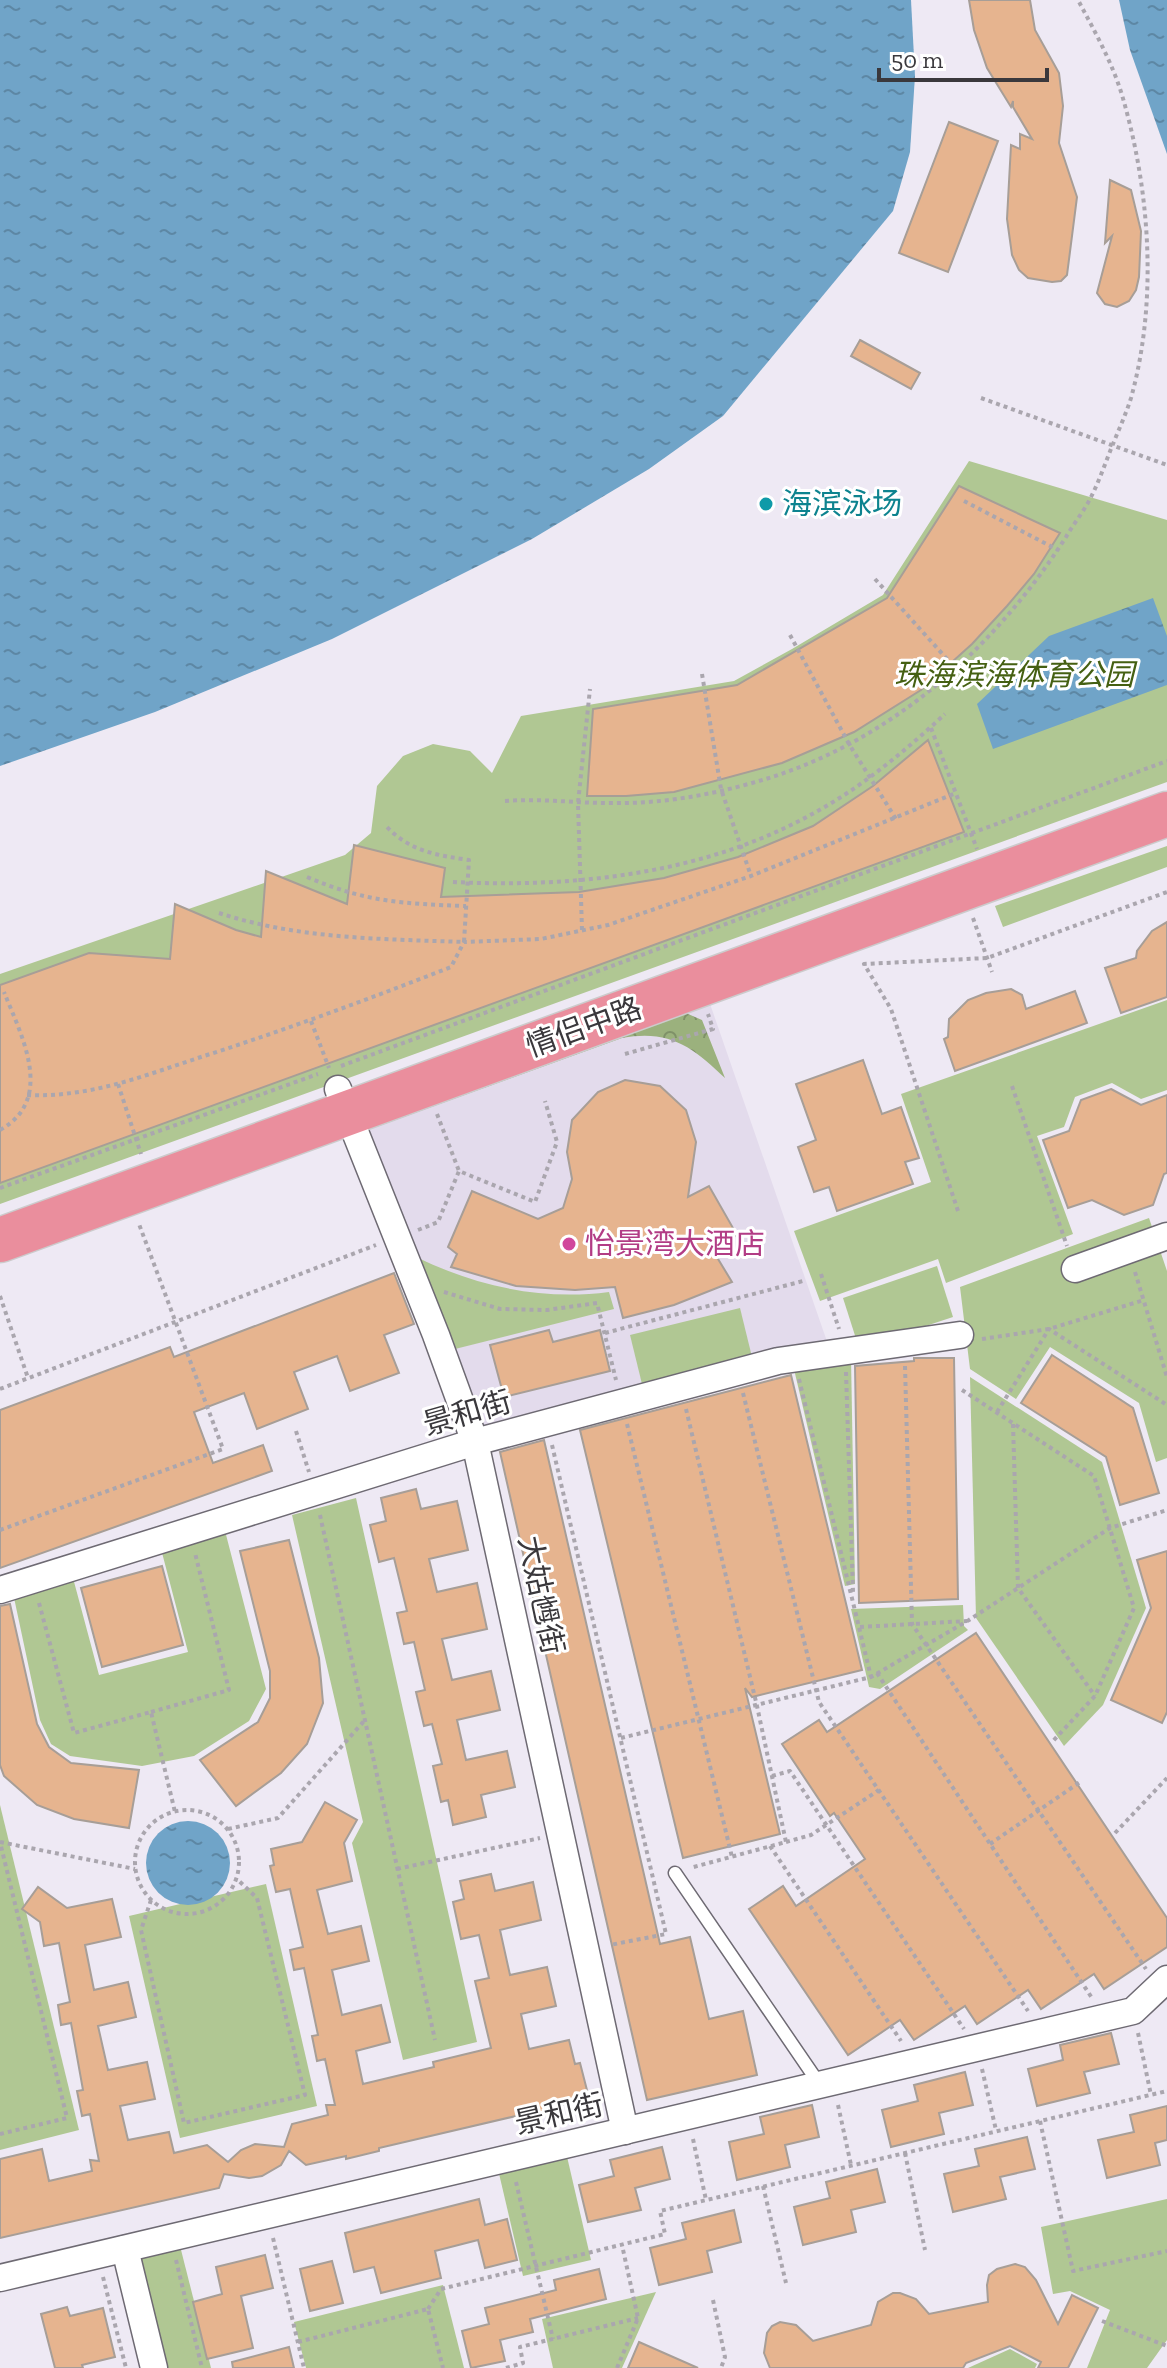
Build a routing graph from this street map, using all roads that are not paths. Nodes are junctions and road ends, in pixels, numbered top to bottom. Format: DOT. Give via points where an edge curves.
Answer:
graph roads {
  1 [pos="1167,789"];
  2 [pos="1167,814"];
  3 [pos="971,859"];
  4 [pos="338,1091"];
  5 [pos="136,1164"];
  6 [pos="0,1211"];
  7 [pos="1167,1236"];
  8 [pos="0,1240"];
  9 [pos="1075,1269"];
  10 [pos="970,1337"];
  11 [pos="475,1442"];
  12 [pos="0,1590"];
  13 [pos="675,1873"];
  14 [pos="1163,1983"];
  15 [pos="827,2084"];
  16 [pos="625,2131"];
  17 [pos="125,2249"];
  18 [pos="0,2278"];
  19 [pos="154,2368"];
  1 -- 3 [label="highway, 情侣中路"];
  2 -- 3 [label="highway, 情侣中路"];
  3 -- 4 [label="highway, 情侣中路"];
  3 -- 4 [label="highway, 情侣中路" via="698,986 426,1085"];
  4 -- 5 [label="highway, 情侣中路"];
  4 -- 11 [label="street, 大姑乸街"];
  5 -- 6 [label="highway, 情侣中路"];
  5 -- 8 [label="highway, 情侣中路"];
  7 -- 9 [label="street"];
  10 -- 11 [label="street, 景和街" via="778,1361"];
  11 -- 12 [label="street, 景和街"];
  11 -- 16 [label="street, 大姑乸街"];
  13 -- 15 [label="lane"];
  14 -- 15 [label="street, 景和街" via="1133,2011"];
  15 -- 16 [label="street, 景和街"];
  16 -- 17 [label="street, 景和街"];
  17 -- 18 [label="street, 景和街"];
  17 -- 19 [label="street"];
}
